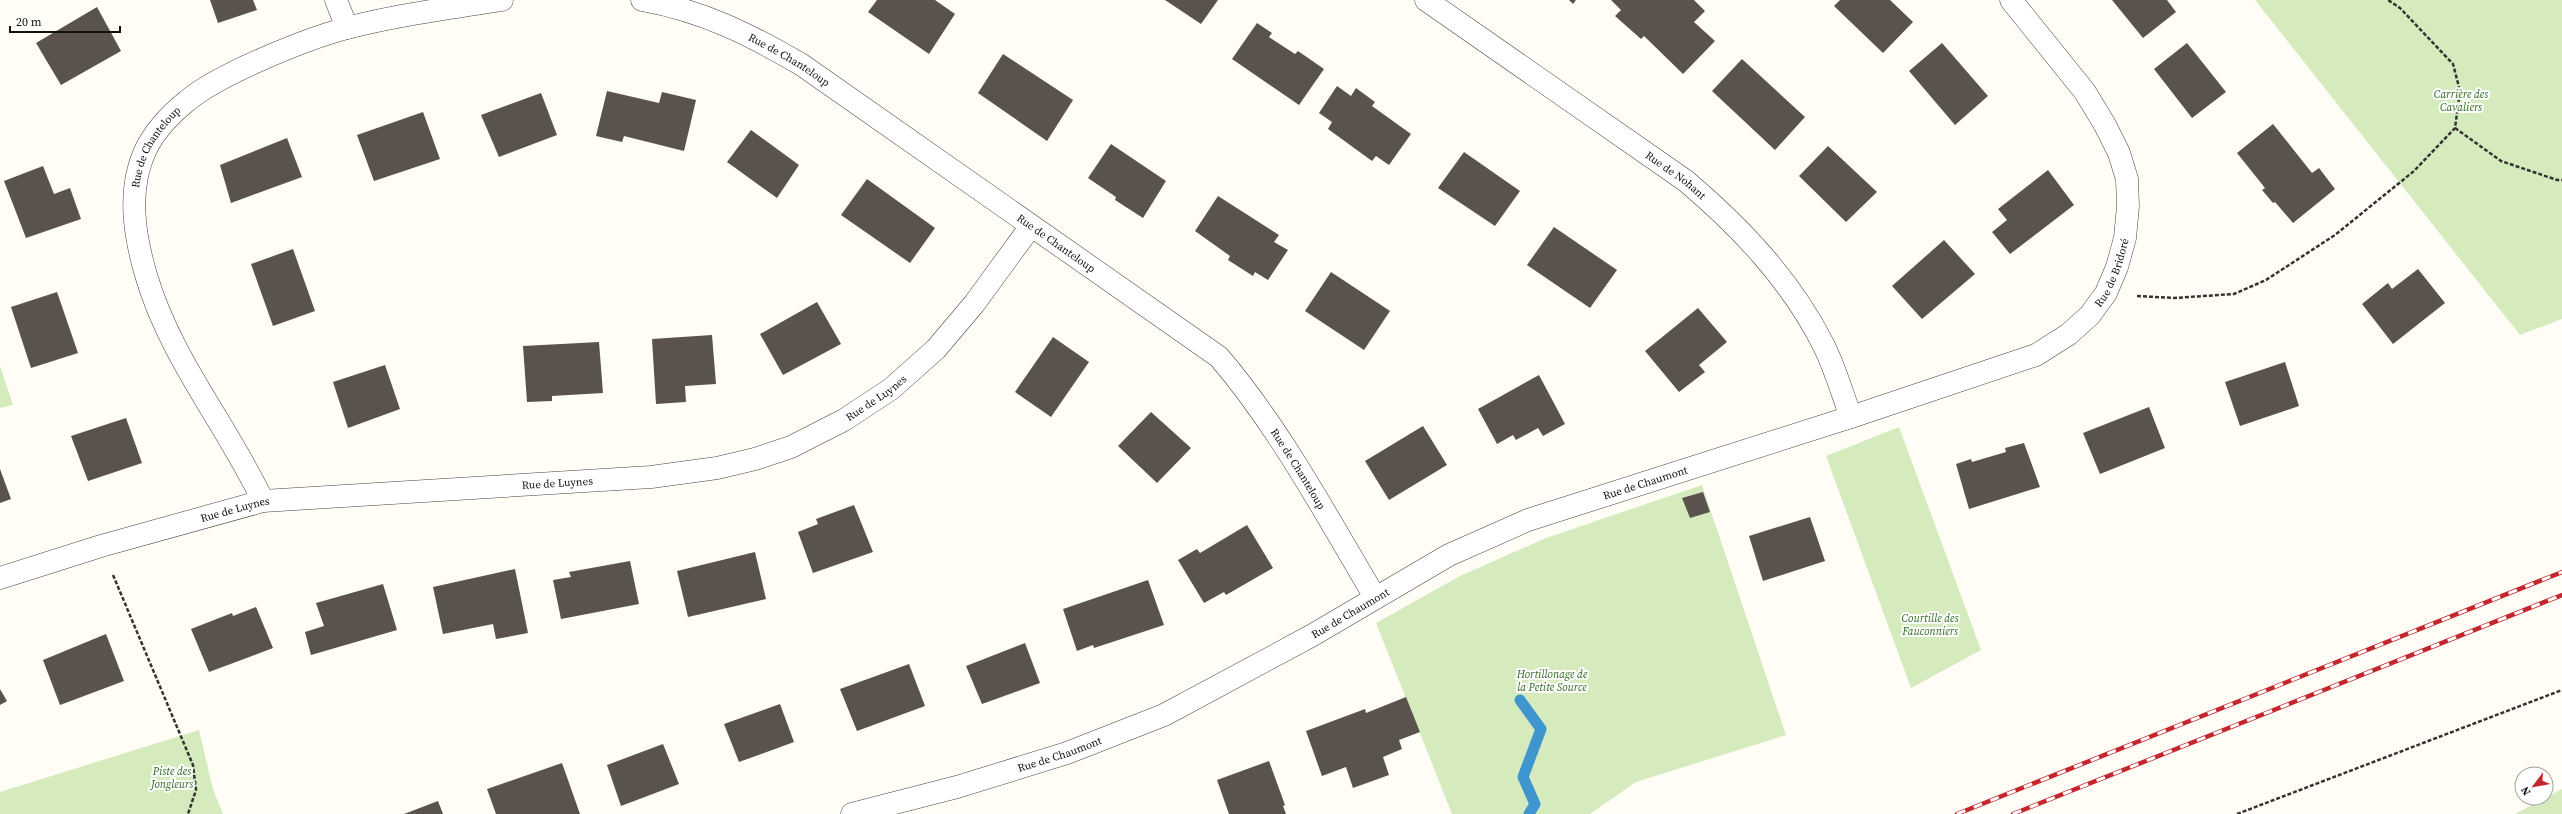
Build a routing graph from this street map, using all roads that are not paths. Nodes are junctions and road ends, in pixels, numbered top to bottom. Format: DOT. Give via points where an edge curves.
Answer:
graph roads {
  1 [pos="336,0"];
  2 [pos="502,0"];
  3 [pos="642,0"];
  4 [pos="1426,0"];
  5 [pos="2011,0"];
  6 [pos="347,28"];
  7 [pos="1031,226"];
  8 [pos="1851,417"];
  9 [pos="263,501"];
  10 [pos="0,578"];
  11 [pos="1375,597"];
  12 [pos="852,814"];
  1 -- 6 [label="street"];
  2 -- 6 [label="street, Rue de Chanteloup"];
  3 -- 7 [label="street, Rue de Chanteloup" via="672,5 710,17 755,38 802,65"];
  4 -- 8 [label="street, Rue de Nohant" via="1686,181 1722,212 1756,246 1794,296 1824,346"];
  5 -- 8 [label="street, Rue de Bridoré" via="2084,92 2106,125 2119,153 2127,179 2128,206 2125,238 2117,267 2106,293 2090,315 2036,354"];
  6 -- 9 [label="street, Rue de Chanteloup" via="276,54 225,78 188,100 164,123 147,148 137,176 133,204 138,241 146,276 166,329 191,379 250,474"];
  7 -- 9 [label="street, Rue de Luynes" via="974,304 936,349 891,389 844,420 791,447 717,468 651,477"];
  7 -- 11 [label="street, Rue de Chanteloup" via="1219,357 1248,391 1284,443"];
  8 -- 11 [label="street, Rue de Chaumont" via="1528,520 1449,555"];
  9 -- 10 [label="street, Rue de Luynes" via="101,546"];
  11 -- 12 [label="street, Rue de Chaumont" via="1310,636 1164,715 1067,753"];
}
